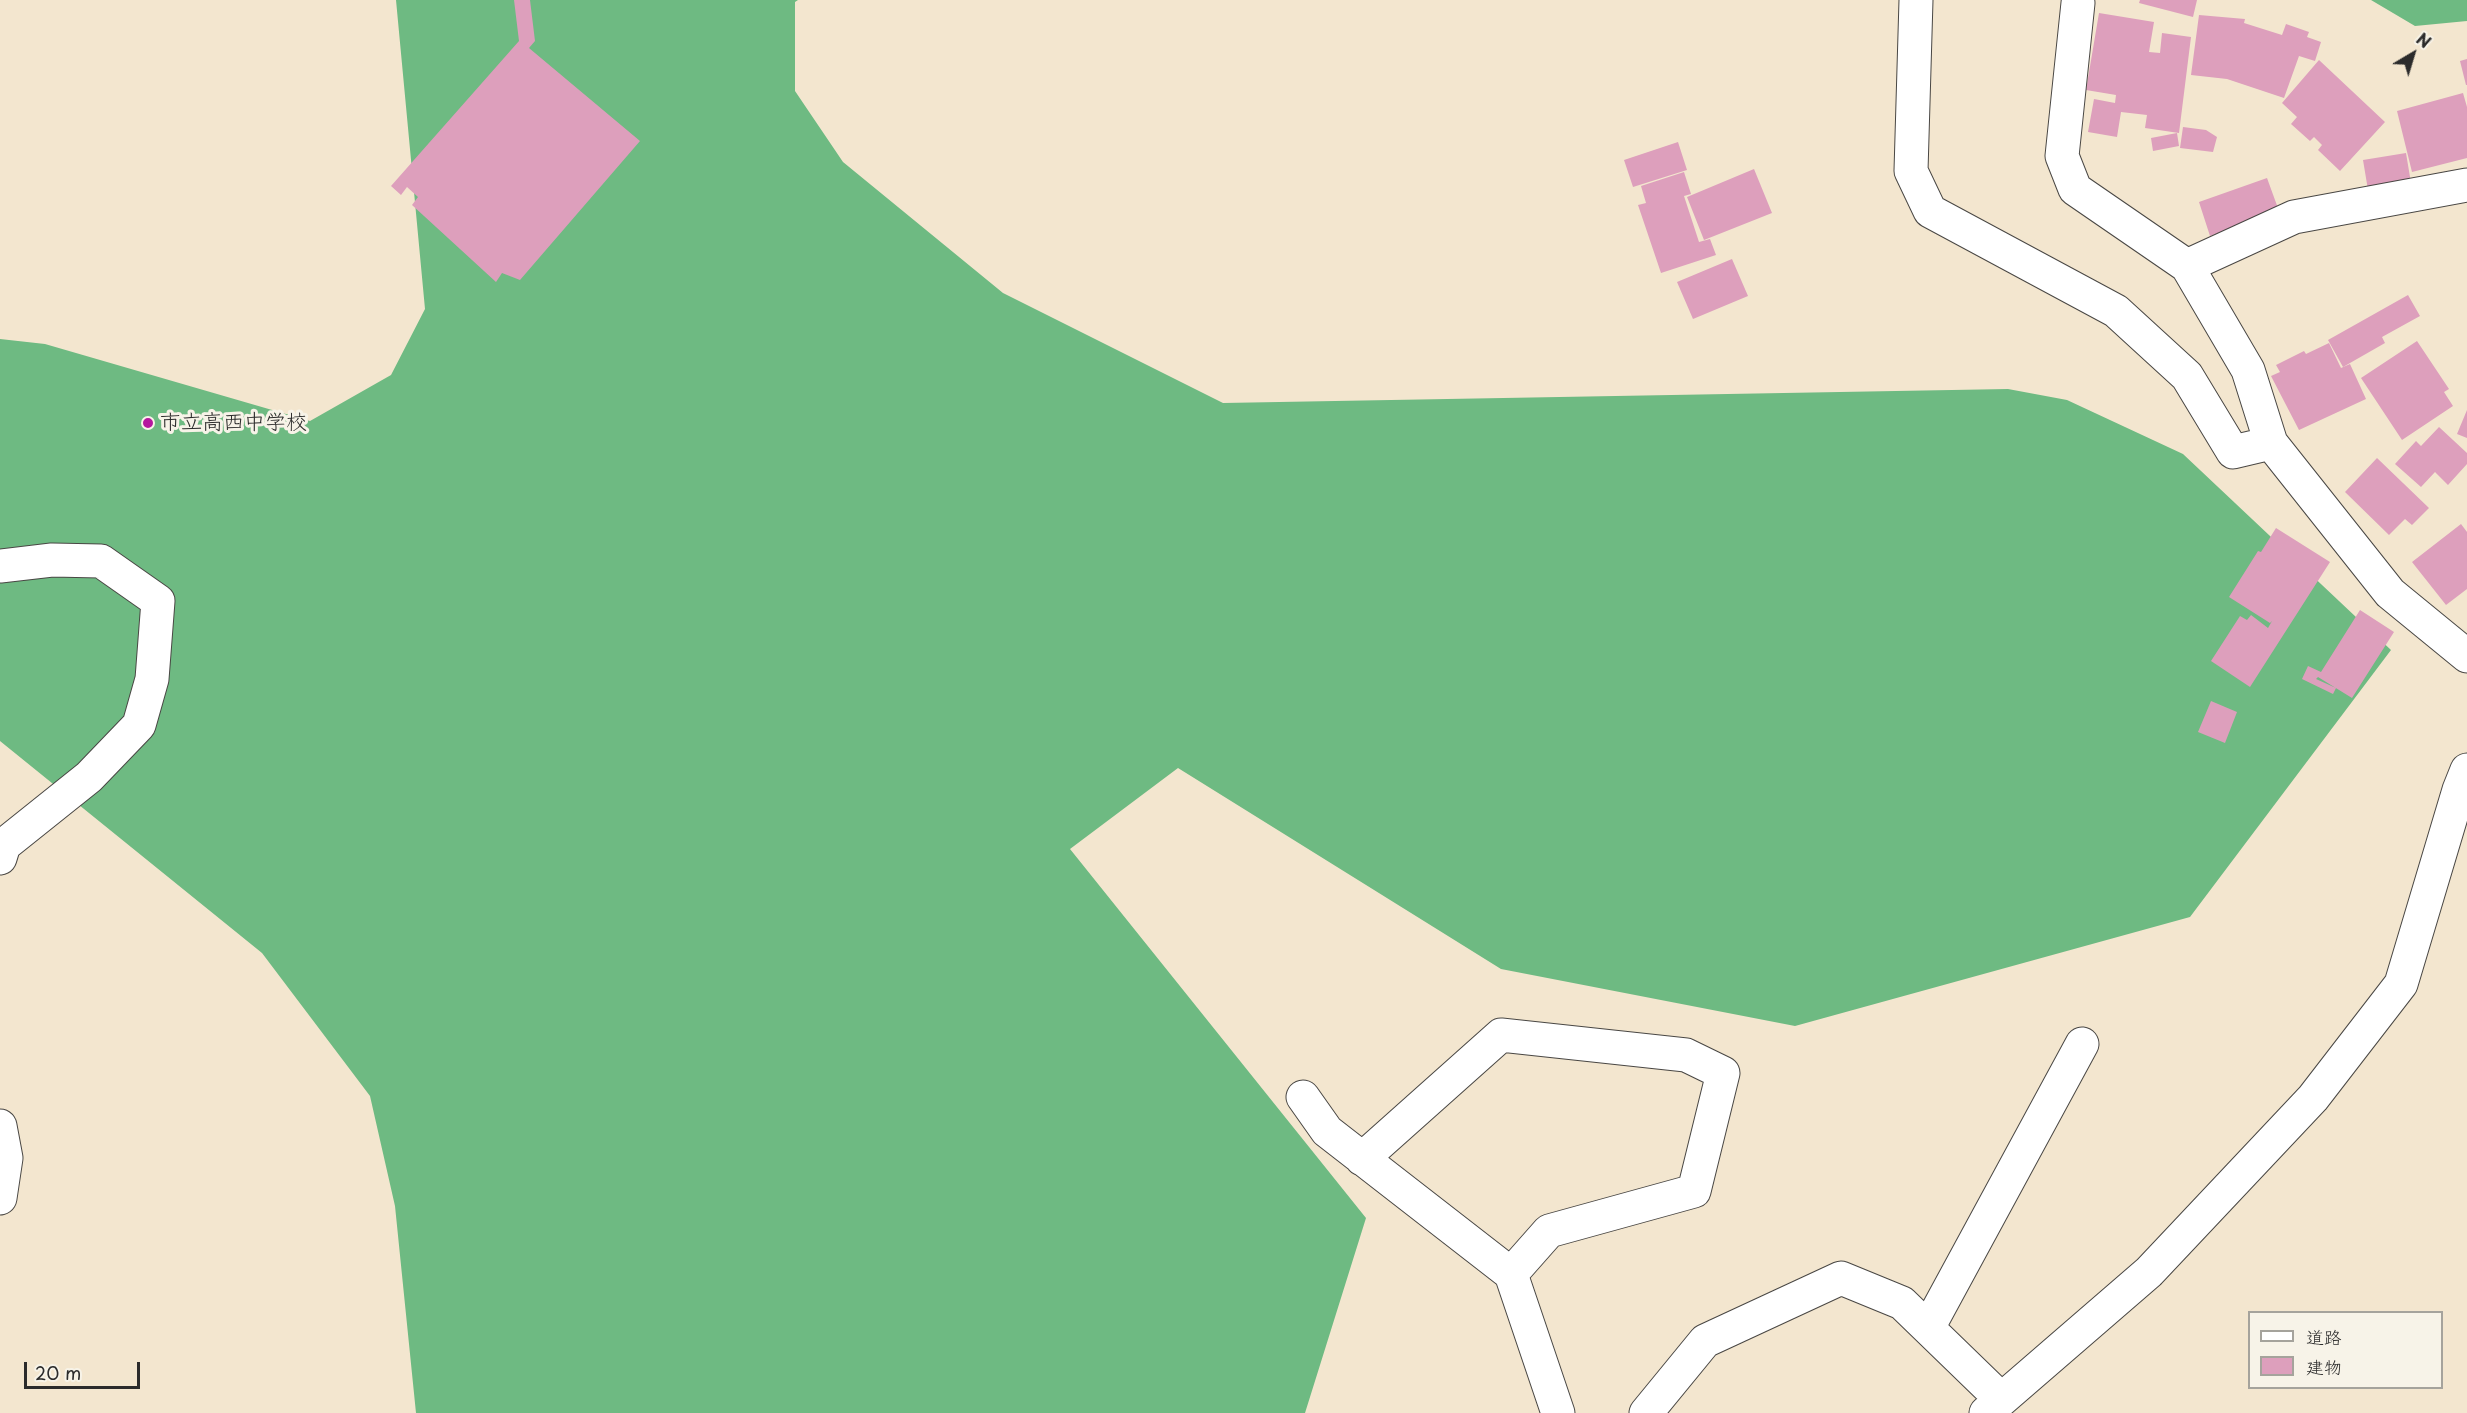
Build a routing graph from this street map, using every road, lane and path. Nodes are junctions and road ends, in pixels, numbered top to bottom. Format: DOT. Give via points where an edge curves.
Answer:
graph roads {
  1 [pos="1916,0"];
  2 [pos="2078,3"];
  3 [pos="2467,185"];
  4 [pos="2187,266"];
  5 [pos="2271,443"];
  6 [pos="0,566"];
  7 [pos="2467,656"];
  8 [pos="2467,770"];
  9 [pos="0,858"];
  10 [pos="2082,1044"];
  11 [pos="1303,1097"];
  12 [pos="0,1126"];
  13 [pos="1362,1159"];
  14 [pos="0,1198"];
  15 [pos="1511,1274"];
  16 [pos="1928,1328"];
  17 [pos="1994,1406"];
  18 [pos="1558,1413"];
  19 [pos="1646,1413"];
  1 -- 5 [label="street" via="1911,171 1930,211 2116,311 2187,376 2233,452"];
  2 -- 4 [label="street" via="2061,156 2070,178 2075,189"];
  3 -- 4 [label="street" via="2294,217"];
  4 -- 5 [label="street" via="2248,370"];
  5 -- 7 [label="street" via="2390,593"];
  6 -- 9 [label="street" via="52,560 101,561 158,602 152,679 139,725 90,777 4,845"];
  8 -- 17 [label="street" via="2401,984 2313,1098 2149,1272"];
  10 -- 16 [label="street"];
  11 -- 13 [label="street" via="1327,1131"];
  12 -- 14 [label="street" via="6,1158"];
  13 -- 15 [label="street"];
  13 -- 15 [label="street" via="1501,1035 1686,1055 1723,1073 1694,1191 1549,1231"];
  15 -- 18 [label="street"];
  16 -- 17 [label="street"];
  16 -- 19 [label="street" via="1902,1303 1841,1278 1705,1341"];
}
